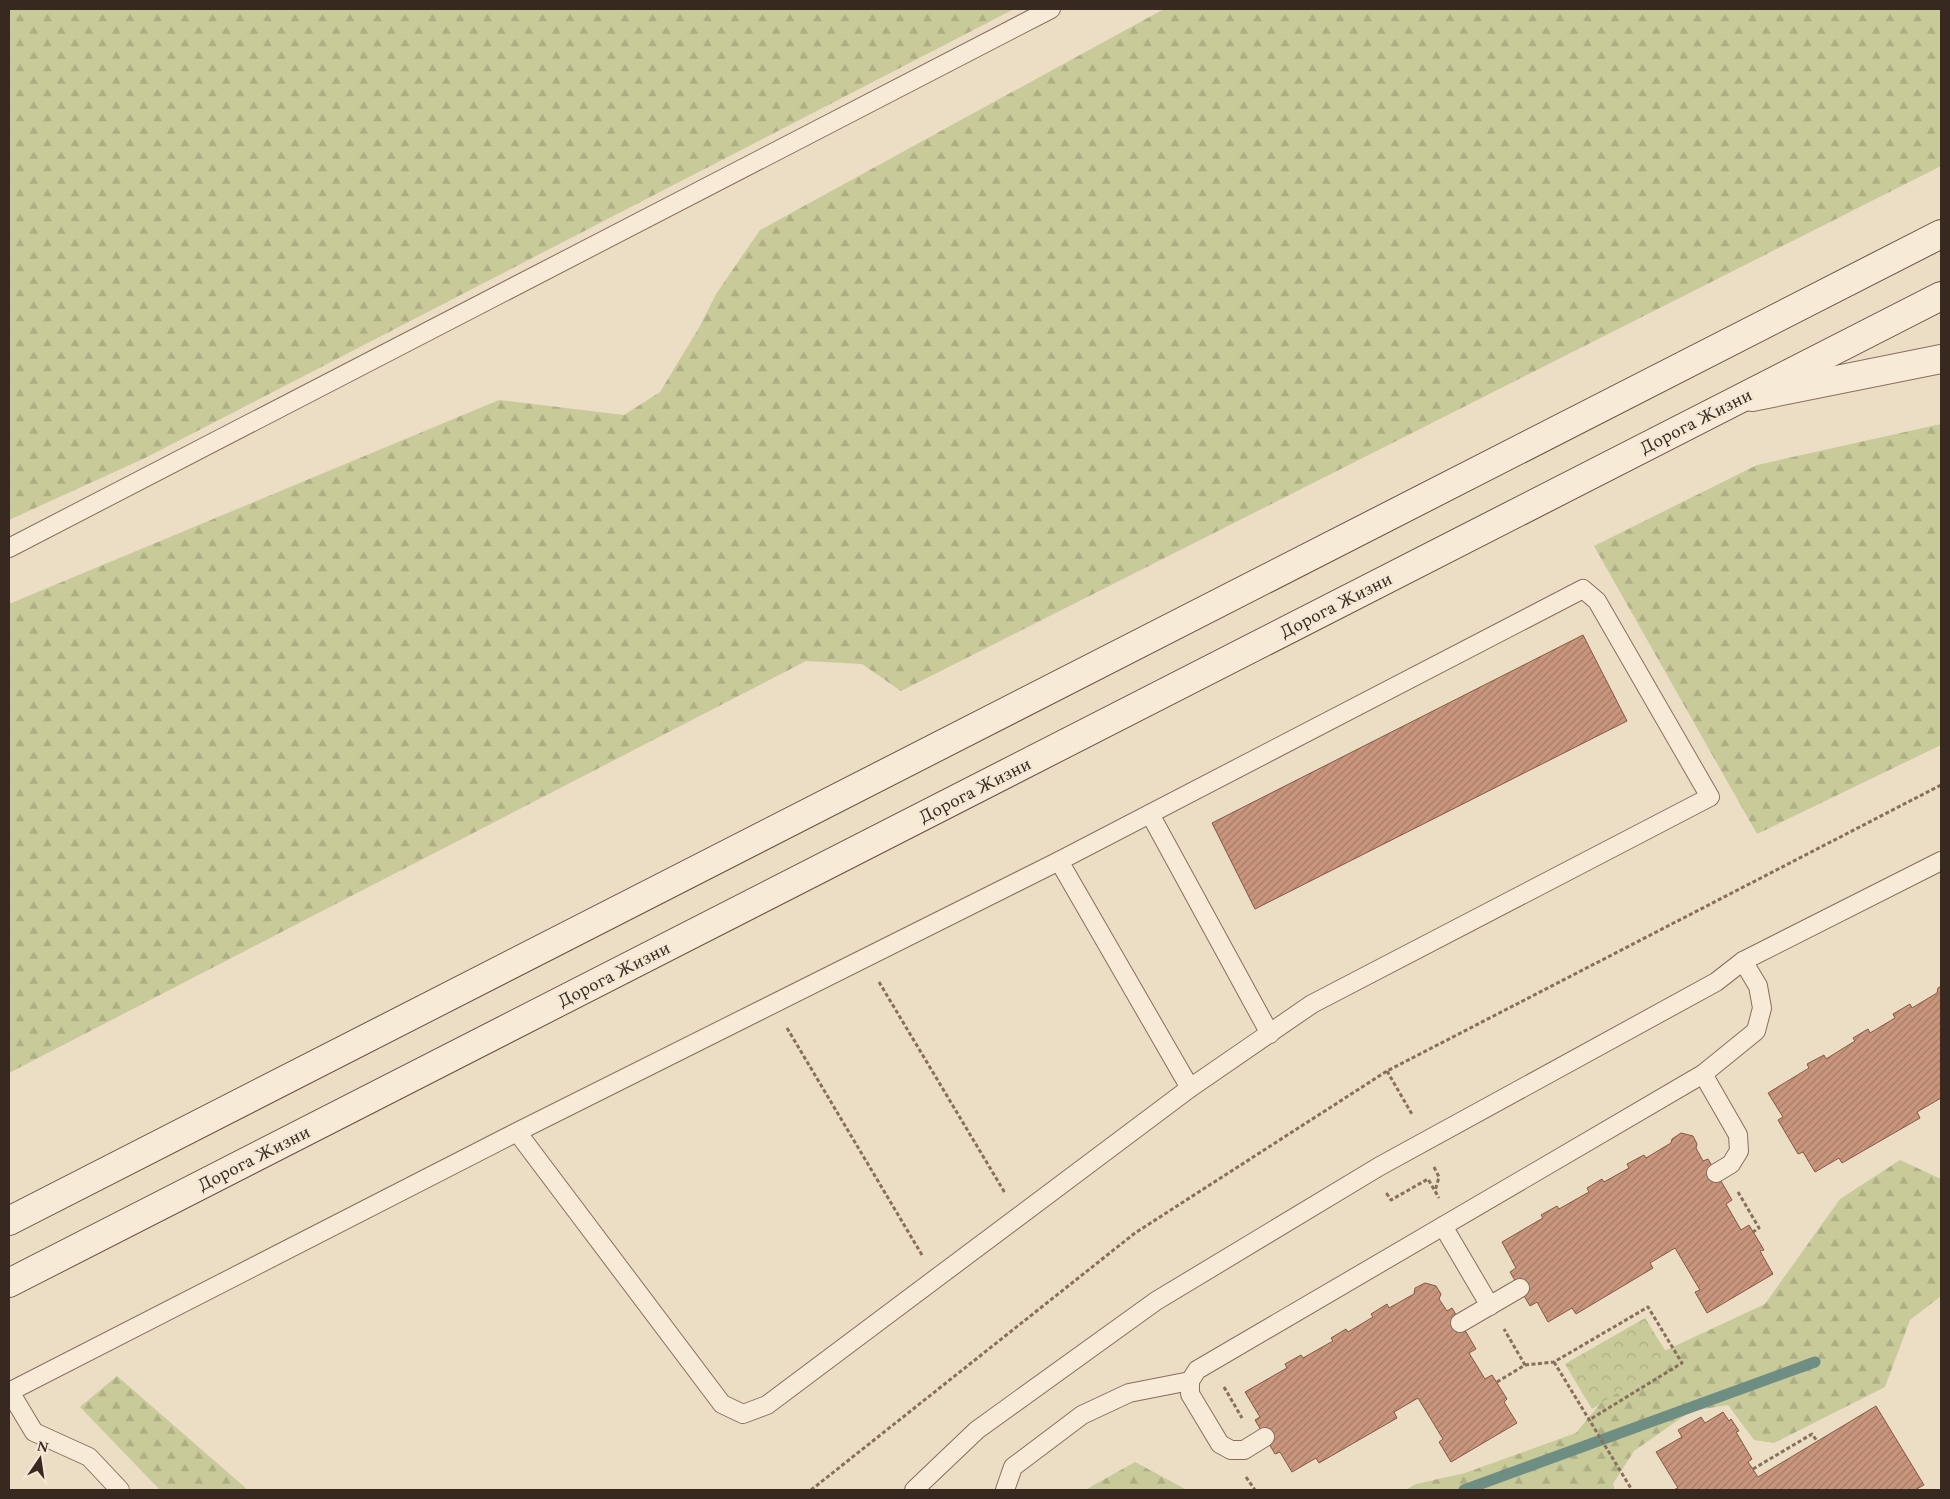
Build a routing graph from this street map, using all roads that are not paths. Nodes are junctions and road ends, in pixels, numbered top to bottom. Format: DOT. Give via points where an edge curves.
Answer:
graph roads {
  1 [pos="1051,9"];
  2 [pos="1941,234"];
  3 [pos="1941,296"];
  4 [pos="1941,359"];
  5 [pos="1738,399"];
  6 [pos="9,548"];
  7 [pos="1150,814"];
  8 [pos="1059,860"];
  9 [pos="1941,861"];
  10 [pos="1743,961"];
  11 [pos="1270,1034"];
  12 [pos="1703,1074"];
  13 [pos="1190,1088"];
  14 [pos="517,1132"];
  15 [pos="1716,1173"];
  16 [pos="9,1221"];
  17 [pos="1448,1223"];
  18 [pos="9,1283"];
  19 [pos="1520,1288"];
  20 [pos="1490,1306"];
  21 [pos="1460,1323"];
  22 [pos="1190,1381"];
  23 [pos="9,1392"];
  24 [pos="1261,1440"];
  25 [pos="120,1490"];
  26 [pos="914,1490"];
  27 [pos="1005,1490"];
  1 -- 6 [label="lane"];
  2 -- 16 [label="main road"];
  3 -- 5 [label="main road, Дорога Жизни"];
  4 -- 5 [label="main road"];
  5 -- 18 [label="main road, Дорога Жизни"];
  7 -- 8 [label="lane"];
  7 -- 11 [label="lane"];
  7 -- 11 [label="lane" via="1582,589 1597,601 1710,797 1312,1004"];
  8 -- 13 [label="lane"];
  8 -- 14 [label="lane"];
  9 -- 10 [label="lane"];
  10 -- 12 [label="lane" via="1758,986 1762,1008 1756,1030"];
  10 -- 26 [label="lane" via="1716,982 1380,1166 1156,1300 977,1430"];
  11 -- 13 [label="lane"];
  12 -- 15 [label="lane" via="1738,1134 1739,1150 1731,1164"];
  12 -- 17 [label="lane"];
  13 -- 14 [label="lane" via="767,1405 743,1414 722,1404"];
  14 -- 23 [label="lane"];
  17 -- 20 [label="lane"];
  17 -- 22 [label="lane" via="1210,1362 1197,1370"];
  19 -- 20 [label="lane"];
  20 -- 21 [label="lane"];
  22 -- 24 [label="lane" via="1190,1394 1220,1444 1231,1450 1244,1450"];
  22 -- 27 [label="lane" via="1129,1393 1082,1415 1013,1467"];
  23 -- 25 [label="lane" via="34,1432 89,1457"];
}
